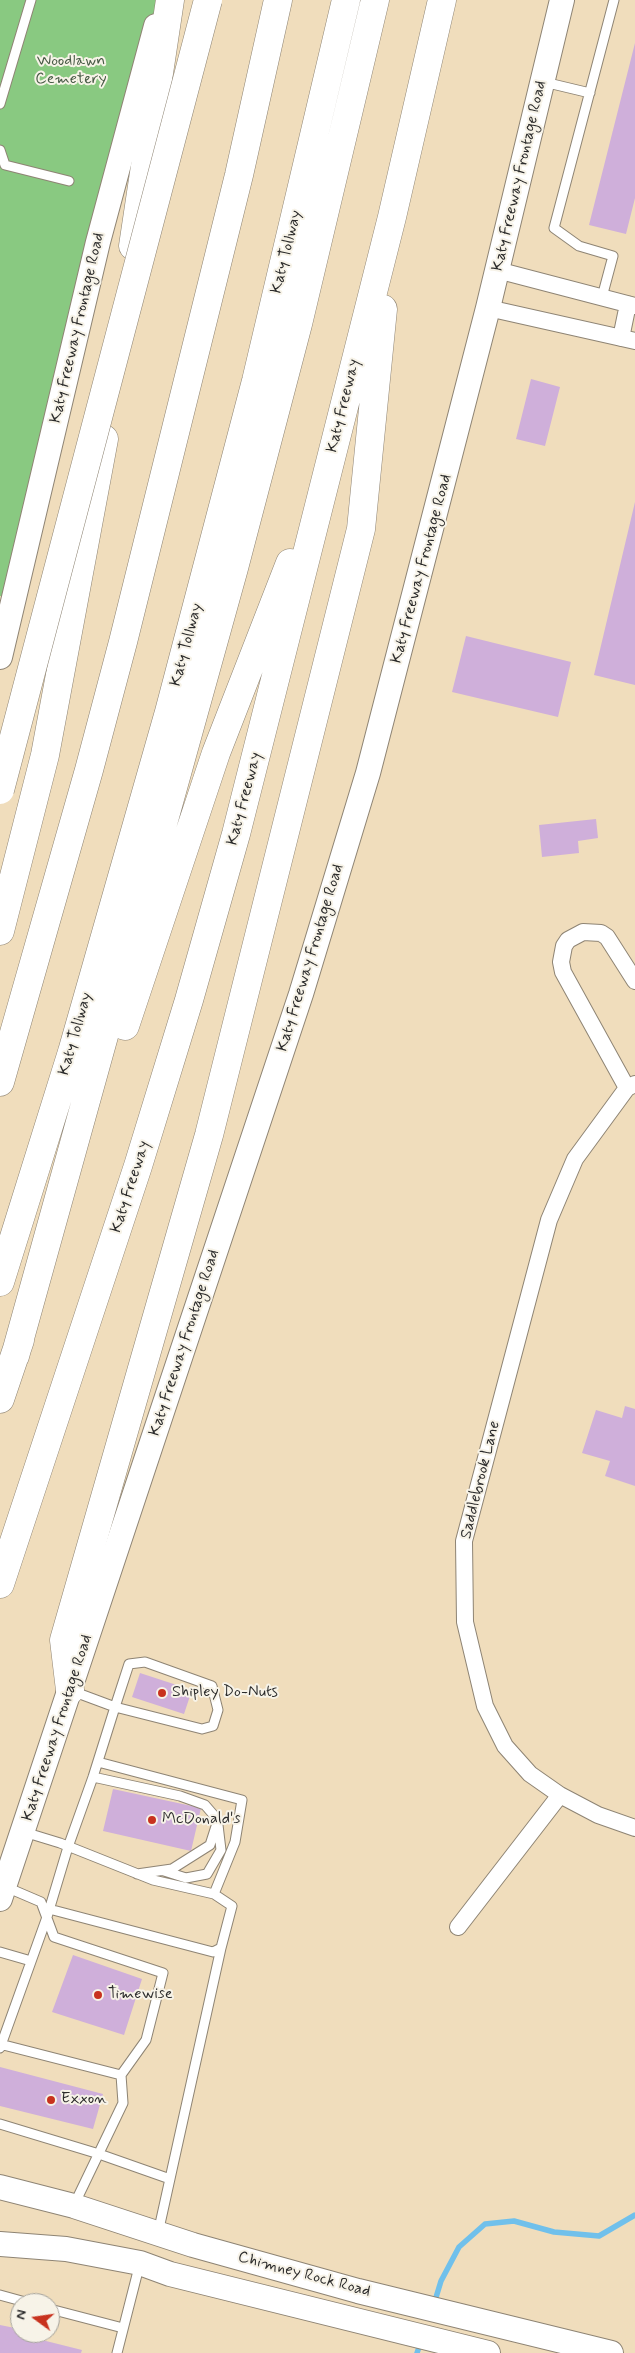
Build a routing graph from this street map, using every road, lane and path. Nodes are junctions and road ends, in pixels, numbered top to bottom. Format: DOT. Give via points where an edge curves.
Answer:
graph roads {
  1 [pos="31,0"];
  2 [pos="163,0"];
  3 [pos="170,0"];
  4 [pos="208,0"];
  5 [pos="278,0"];
  6 [pos="340,0"];
  7 [pos="346,0"];
  8 [pos="375,0"];
  9 [pos="442,0"];
  10 [pos="562,0"];
  11 [pos="614,0"];
  12 [pos="543,81"];
  13 [pos="590,93"];
  14 [pos="0,104"];
  15 [pos="318,128"];
  16 [pos="0,150"];
  17 [pos="3,168"];
  18 [pos="69,181"];
  19 [pos="392,217"];
  20 [pos="498,270"];
  21 [pos="602,297"];
  22 [pos="632,305"];
  23 [pos="488,308"];
  24 [pos="628,340"];
  25 [pos="329,464"];
  26 [pos="0,658"];
  27 [pos="0,790"];
  28 [pos="0,931"];
  29 [pos="635,981"];
  30 [pos="0,1082"];
  31 [pos="631,1086"];
  32 [pos="0,1282"];
  33 [pos="14,1356"];
  34 [pos="0,1399"];
  35 [pos="0,1584"];
  36 [pos="70,1690"];
  37 [pos="114,1707"];
  38 [pos="98,1762"];
  39 [pos="94,1777"];
  40 [pos="560,1795"];
  41 [pos="218,1820"];
  42 [pos="635,1828"];
  43 [pos="24,1832"];
  44 [pos="68,1847"];
  45 [pos="161,1871"];
  46 [pos="137,1874"];
  47 [pos="2,1893"];
  48 [pos="214,1894"];
  49 [pos="48,1913"];
  50 [pos="458,1926"];
  51 [pos="221,1948"];
  52 [pos="0,1952"];
  53 [pos="31,1961"];
  54 [pos="0,2045"];
  55 [pos="121,2075"];
  56 [pos="0,2124"];
  57 [pos="98,2154"];
  58 [pos="170,2178"];
  59 [pos="0,2187"];
  60 [pos="74,2206"];
  61 [pos="158,2233"];
  62 [pos="0,2244"];
  63 [pos="193,2245"];
  64 [pos="140,2263"];
  65 [pos="185,2278"];
  66 [pos="60,2312"];
  67 [pos="124,2328"];
  68 [pos="484,2352"];
  69 [pos="117,2353"];
  70 [pos="611,2353"];
  1 -- 14 [label="lane"];
  2 -- 26 [label="main road, Katy Freeway Frontage Road" via="98,242"];
  3 -- 28 [label="highway" via="104,440 45,755"];
  4 -- 27 [label="highway, bridge"];
  5 -- 30 [label="highway" via="237,185 123,642"];
  6 -- 15 [label="highway"];
  7 -- 15 [label="highway, Katy Tollway"];
  8 -- 33 [label="highway" via="298,324 234,568"];
  9 -- 19 [label="highway, Katy Freeway"];
  10 -- 12 [label="main road, Katy Freeway Frontage Road"];
  11 -- 13 [label="lane"];
  12 -- 13 [label="lane"];
  12 -- 20 [label="main road, Katy Freeway Frontage Road"];
  13 -- 21 [label="lane" via="554,228 579,246 613,256"];
  15 -- 32 [label="highway, Katy Tollway" via="256,382 169,712 72,1052"];
  16 -- 17 [label="lane"];
  17 -- 18 [label="lane"];
  19 -- 25 [label="highway, Katy Freeway"];
  19 -- 36 [label="highway" via="361,529 208,1135 64,1640"];
  20 -- 21 [label="street"];
  20 -- 23 [label="main road, Katy Freeway Frontage Road"];
  21 -- 22 [label="street"];
  22 -- 24 [label="street"];
  23 -- 24 [label="street"];
  23 -- 36 [label="main road, Katy Freeway Frontage Road" via="365,783 301,994"];
  25 -- 33 [label="highway" via="216,753"];
  25 -- 35 [label="highway, Katy Freeway" via="263,731 189,1000 138,1166"];
  29 -- 31 [label="street" via="607,937 601,933 583,932 564,946 563,972"];
  31 -- 40 [label="street, Saddlebrook Lane" via="575,1159 548,1220 464,1541 465,1622 485,1706 505,1746 530,1774"];
  33 -- 34 [label="highway"];
  36 -- 37 [label="lane"];
  36 -- 43 [label="main road, Katy Freeway Frontage Road"];
  37 -- 37 [label="lane" via="202,1729 213,1726 218,1710 212,1686 145,1662 129,1664"];
  37 -- 38 [label="lane"];
  38 -- 39 [label="lane"];
  38 -- 48 [label="lane" via="242,1800 235,1842"];
  39 -- 41 [label="lane" via="180,1796 205,1805"];
  39 -- 44 [label="lane"];
  40 -- 42 [label="street, Saddlebrook Lane" via="598,1815"];
  40 -- 50 [label="street"];
  41 -- 45 [label="lane" via="210,1845 172,1869"];
  41 -- 45 [label="lane" via="220,1850 207,1874 186,1878"];
  43 -- 44 [label="lane"];
  43 -- 47 [label="main road, Katy Freeway Frontage Road"];
  44 -- 46 [label="lane"];
  44 -- 49 [label="lane"];
  45 -- 46 [label="lane"];
  46 -- 48 [label="lane"];
  47 -- 49 [label="lane" via="41,1902"];
  48 -- 51 [label="lane" via="232,1906"];
  49 -- 51 [label="lane" via="213,1952"];
  49 -- 53 [label="lane"];
  49 -- 55 [label="lane" via="54,1937 163,1973 146,2040"];
  51 -- 58 [label="lane"];
  52 -- 53 [label="lane"];
  53 -- 54 [label="lane"];
  54 -- 55 [label="lane"];
  55 -- 57 [label="lane" via="123,2103"];
  56 -- 57 [label="lane"];
  57 -- 58 [label="lane"];
  57 -- 60 [label="lane"];
  58 -- 61 [label="lane"];
  59 -- 60 [label="main road, Chimney Rock Road"];
  60 -- 61 [label="main road, Chimney Rock Road"];
  61 -- 63 [label="main road, Chimney Rock Road"];
  62 -- 64 [label="main road, Chimney Rock Road" via="66,2249"];
  63 -- 65 [label="main road"];
  63 -- 70 [label="main road, Chimney Rock Road" via="358,2291"];
  64 -- 65 [label="main road, Chimney Rock Road"];
  64 -- 67 [label="lane"];
  65 -- 68 [label="main road, Chimney Rock Road"];
  66 -- 67 [label="lane"];
  67 -- 69 [label="lane"];
}
